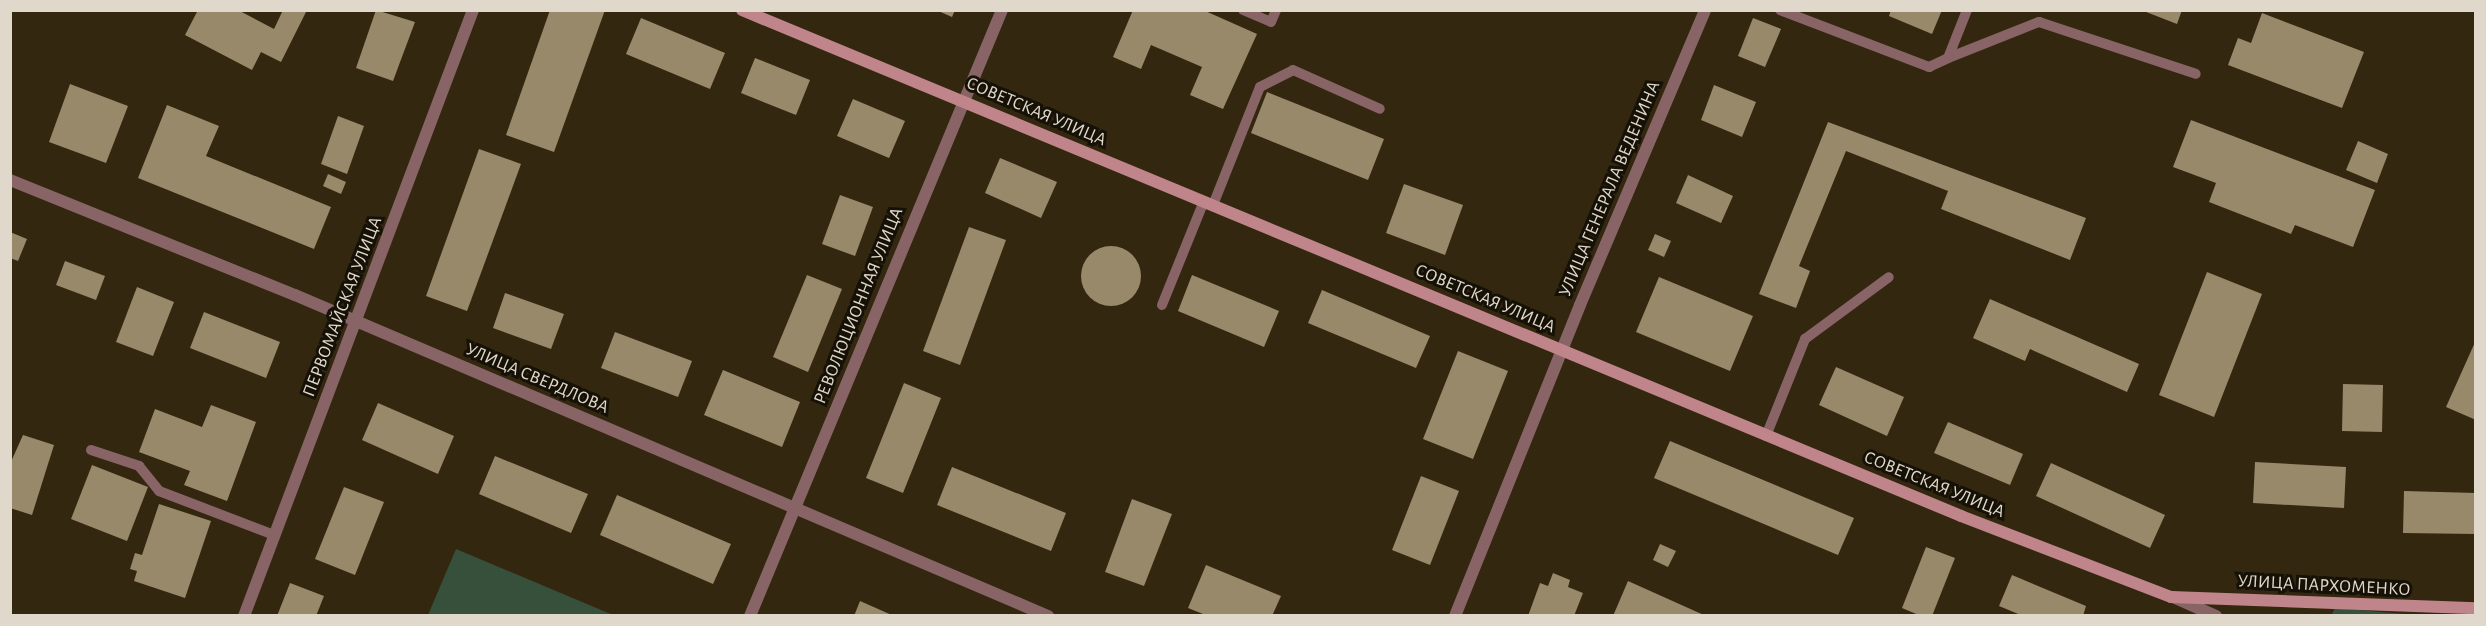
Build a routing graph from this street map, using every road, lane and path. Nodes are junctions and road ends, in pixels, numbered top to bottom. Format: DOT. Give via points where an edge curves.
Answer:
graph roads {
  1 [pos="473,10"];
  2 [pos="742,10"];
  3 [pos="1002,10"];
  4 [pos="1243,10"];
  5 [pos="1276,10"];
  6 [pos="1705,10"];
  7 [pos="1780,10"];
  8 [pos="1967,10"];
  9 [pos="1948,58"];
  10 [pos="2196,74"];
  11 [pos="962,100"];
  12 [pos="1380,109"];
  13 [pos="10,180"];
  14 [pos="1208,203"];
  15 [pos="1889,277"];
  16 [pos="1162,305"];
  17 [pos="357,323"];
  18 [pos="1561,351"];
  19 [pos="1766,436"];
  20 [pos="92,450"];
  21 [pos="795,509"];
  22 [pos="274,536"];
  23 [pos="2171,597"];
  24 [pos="2475,608"];
  25 [pos="244,615"];
  26 [pos="750,615"];
  27 [pos="1048,615"];
  28 [pos="1455,615"];
  29 [pos="2216,615"];
  1 -- 17 [label="street, ПЕРВОМАЙСКАЯ УЛИЦА"];
  2 -- 11 [label="street, СОВЕТСКАЯ УЛИЦА"];
  3 -- 11 [label="street, РЕВОЛЮЦИОННАЯ УЛИЦА"];
  4 -- 5 [label="lane" via="1271,22"];
  6 -- 18 [label="street, УЛИЦА ГЕНЕРАЛА ВЕДЕНИНА"];
  7 -- 9 [label="lane" via="1929,67"];
  8 -- 9 [label="lane"];
  9 -- 10 [label="lane" via="2039,22"];
  11 -- 14 [label="street, СОВЕТСКАЯ УЛИЦА"];
  11 -- 21 [label="street, РЕВОЛЮЦИОННАЯ УЛИЦА"];
  12 -- 14 [label="lane" via="1293,69 1260,87"];
  13 -- 17 [label="street, УЛИЦА СВЕРДЛОВА"];
  14 -- 16 [label="lane"];
  14 -- 18 [label="street, СОВЕТСКАЯ УЛИЦА"];
  15 -- 19 [label="lane" via="1805,339"];
  17 -- 21 [label="street, УЛИЦА СВЕРДЛОВА"];
  17 -- 22 [label="street, ПЕРВОМАЙСКАЯ УЛИЦА"];
  18 -- 19 [label="street, СОВЕТСКАЯ УЛИЦА"];
  18 -- 28 [label="street, УЛИЦА ГЕНЕРАЛА ВЕДЕНИНА"];
  19 -- 23 [label="street, СОВЕТСКАЯ УЛИЦА"];
  20 -- 22 [label="lane" via="139,466 159,491"];
  21 -- 26 [label="street, РЕВОЛЮЦИОННАЯ УЛИЦА"];
  21 -- 27 [label="street, УЛИЦА СВЕРДЛОВА"];
  22 -- 25 [label="street, ПЕРВОМАЙСКАЯ УЛИЦА"];
  23 -- 24 [label="street, УЛИЦА ПАРХОМЕНКО"];
  23 -- 29 [label="street, СОВЕТСКАЯ УЛИЦА"];
}
